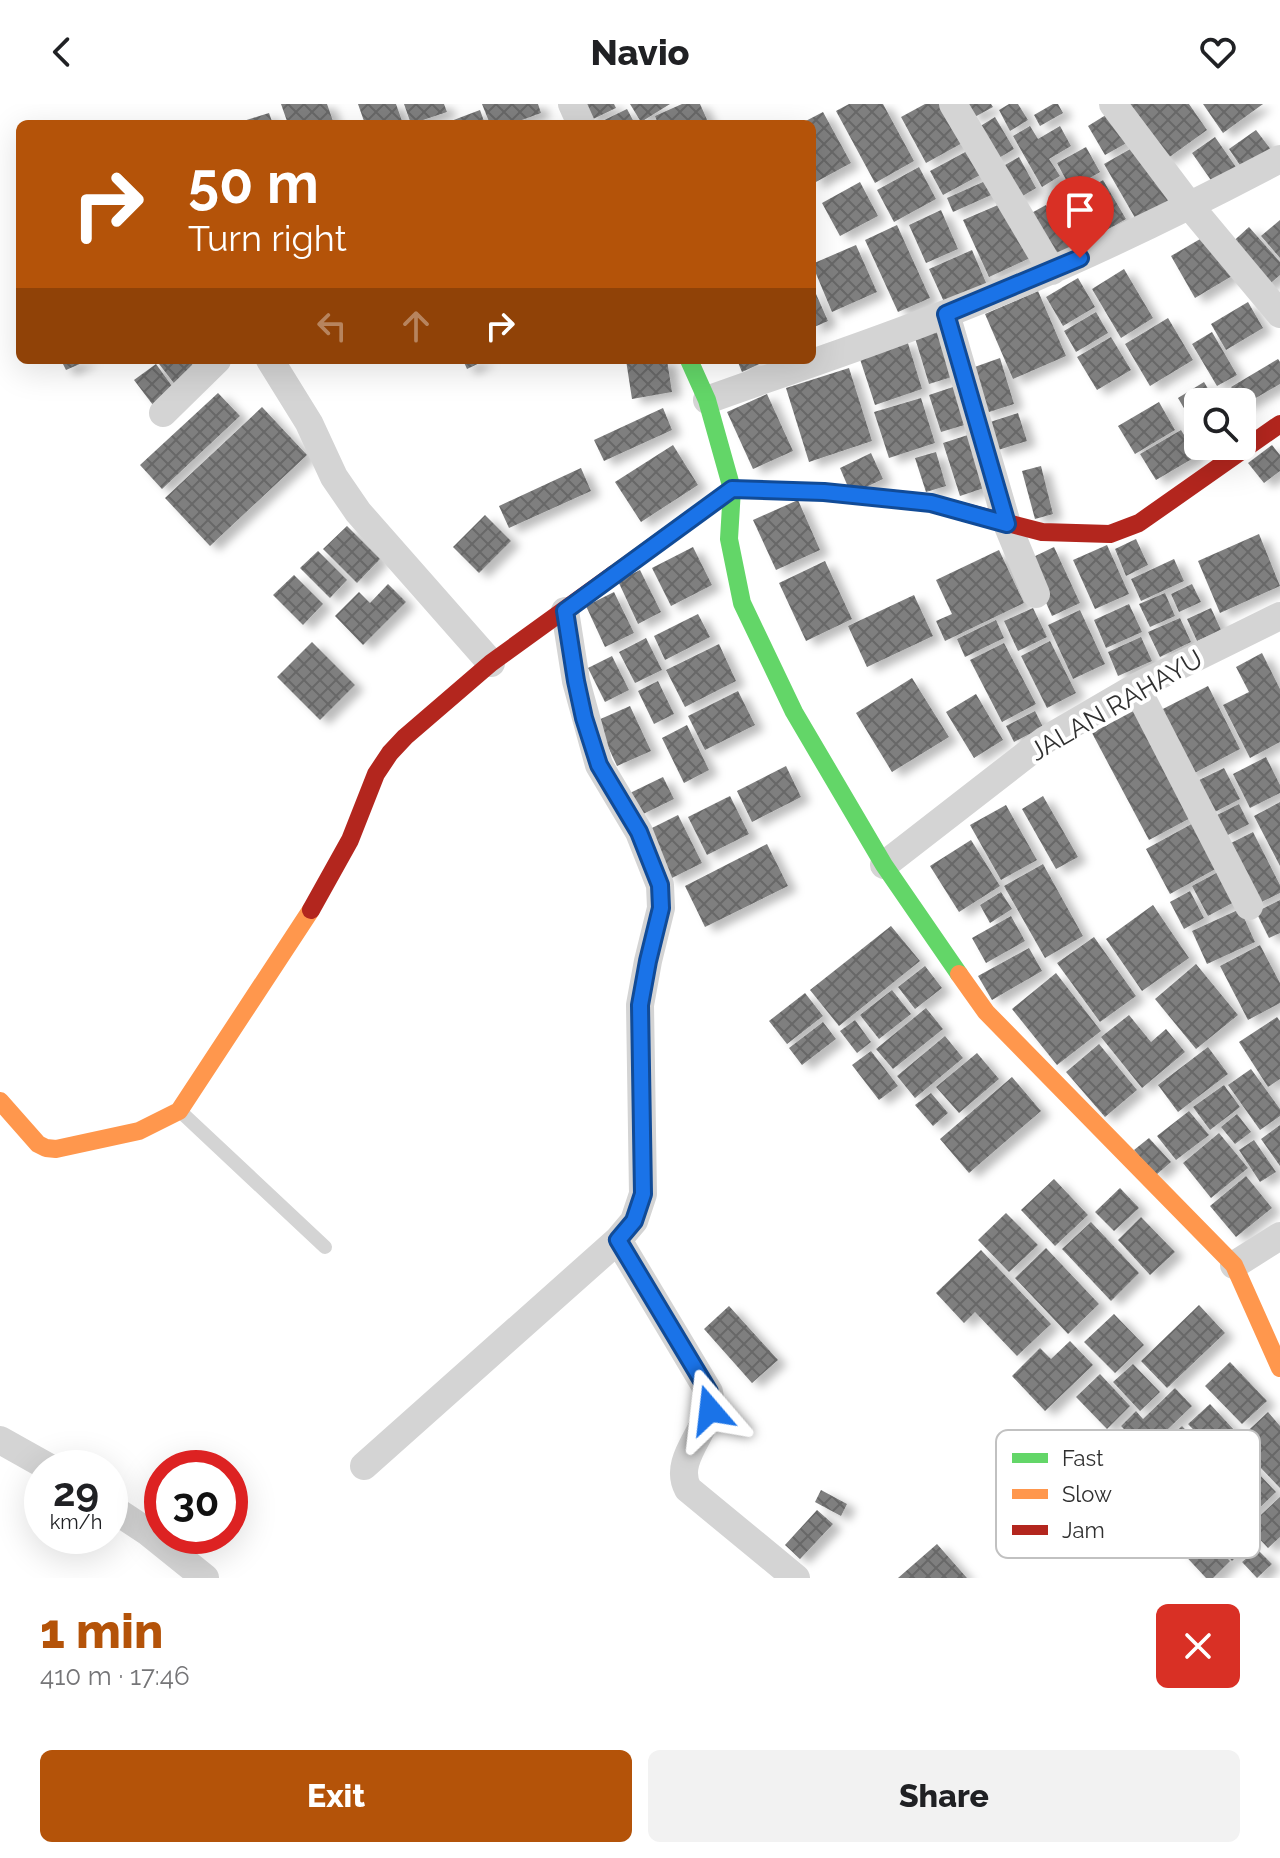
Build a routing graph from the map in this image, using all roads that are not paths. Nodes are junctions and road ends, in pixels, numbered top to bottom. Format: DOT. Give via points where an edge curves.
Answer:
graph roads {
  1 [pos="953,104"];
  2 [pos="1113,104"];
  3 [pos="1280,159"];
  4 [pos="1189,205"];
  5 [pos="1052,271"];
  6 [pos="946,314"];
  7 [pos="1280,314"];
  8 [pos="816,361"];
  9 [pos="213,364"];
  10 [pos="272,364"];
  11 [pos="691,364"];
  12 [pos="807,364"];
  13 [pos="707,400"];
  14 [pos="163,413"];
  15 [pos="1280,424"];
  16 [pos="732,489"];
  17 [pos="1007,524"];
  18 [pos="1036,594"];
  19 [pos="565,611"];
  20 [pos="1280,616"];
  21 [pos="491,663"];
  22 [pos="1136,687"];
  23 [pos="884,865"];
  24 [pos="1249,906"];
  25 [pos="0,1101"];
  26 [pos="179,1111"];
  27 [pos="1280,1236"];
  28 [pos="618,1240"];
  29 [pos="325,1247"];
  30 [pos="1234,1265"];
  31 [pos="1280,1368"];
  32 [pos="0,1440"];
  33 [pos="24,1453"];
  34 [pos="364,1466"];
  35 [pos="128,1519"];
  36 [pos="205,1578"];
  37 [pos="796,1578"];
  1 -- 5 [label="street"];
  2 -- 4 [label="street"];
  3 -- 4 [label="street"];
  4 -- 5 [label="street"];
  4 -- 7 [label="street"];
  5 -- 6 [label="street"];
  6 -- 8 [label="street"];
  6 -- 17 [label="street"];
  9 -- 14 [label="street"];
  10 -- 21 [label="street" via="358,512"];
  11 -- 13 [label="street"];
  12 -- 13 [label="street"];
  13 -- 16 [label="street"];
  15 -- 17 [label="street" via="1124,530 1042,532"];
  16 -- 17 [label="street" via="931,503"];
  16 -- 19 [label="street"];
  16 -- 23 [label="street" via="729,539 742,603 794,712"];
  17 -- 18 [label="street"];
  19 -- 21 [label="street"];
  19 -- 28 [label="street" via="584,718 599,765 639,832 660,885 661,908 640,1005 643,1194 634,1221"];
  20 -- 22 [label="street, JALAN RAHAYU"];
  21 -- 26 [label="street" via="405,737 381,766 350,840 303,924"];
  22 -- 23 [label="street, JALAN RAHAYU" via="1045,740"];
  22 -- 24 [label="street"];
  23 -- 30 [label="street" via="986,1012"];
  25 -- 26 [label="street" via="38,1144 56,1149 139,1131"];
  26 -- 29 [label="lane"];
  27 -- 30 [label="street"];
  28 -- 34 [label="street"];
  28 -- 37 [label="street" via="711,1399 684,1482"];
  30 -- 31 [label="street"];
  32 -- 33 [label="street"];
  35 -- 36 [label="street"];
}
